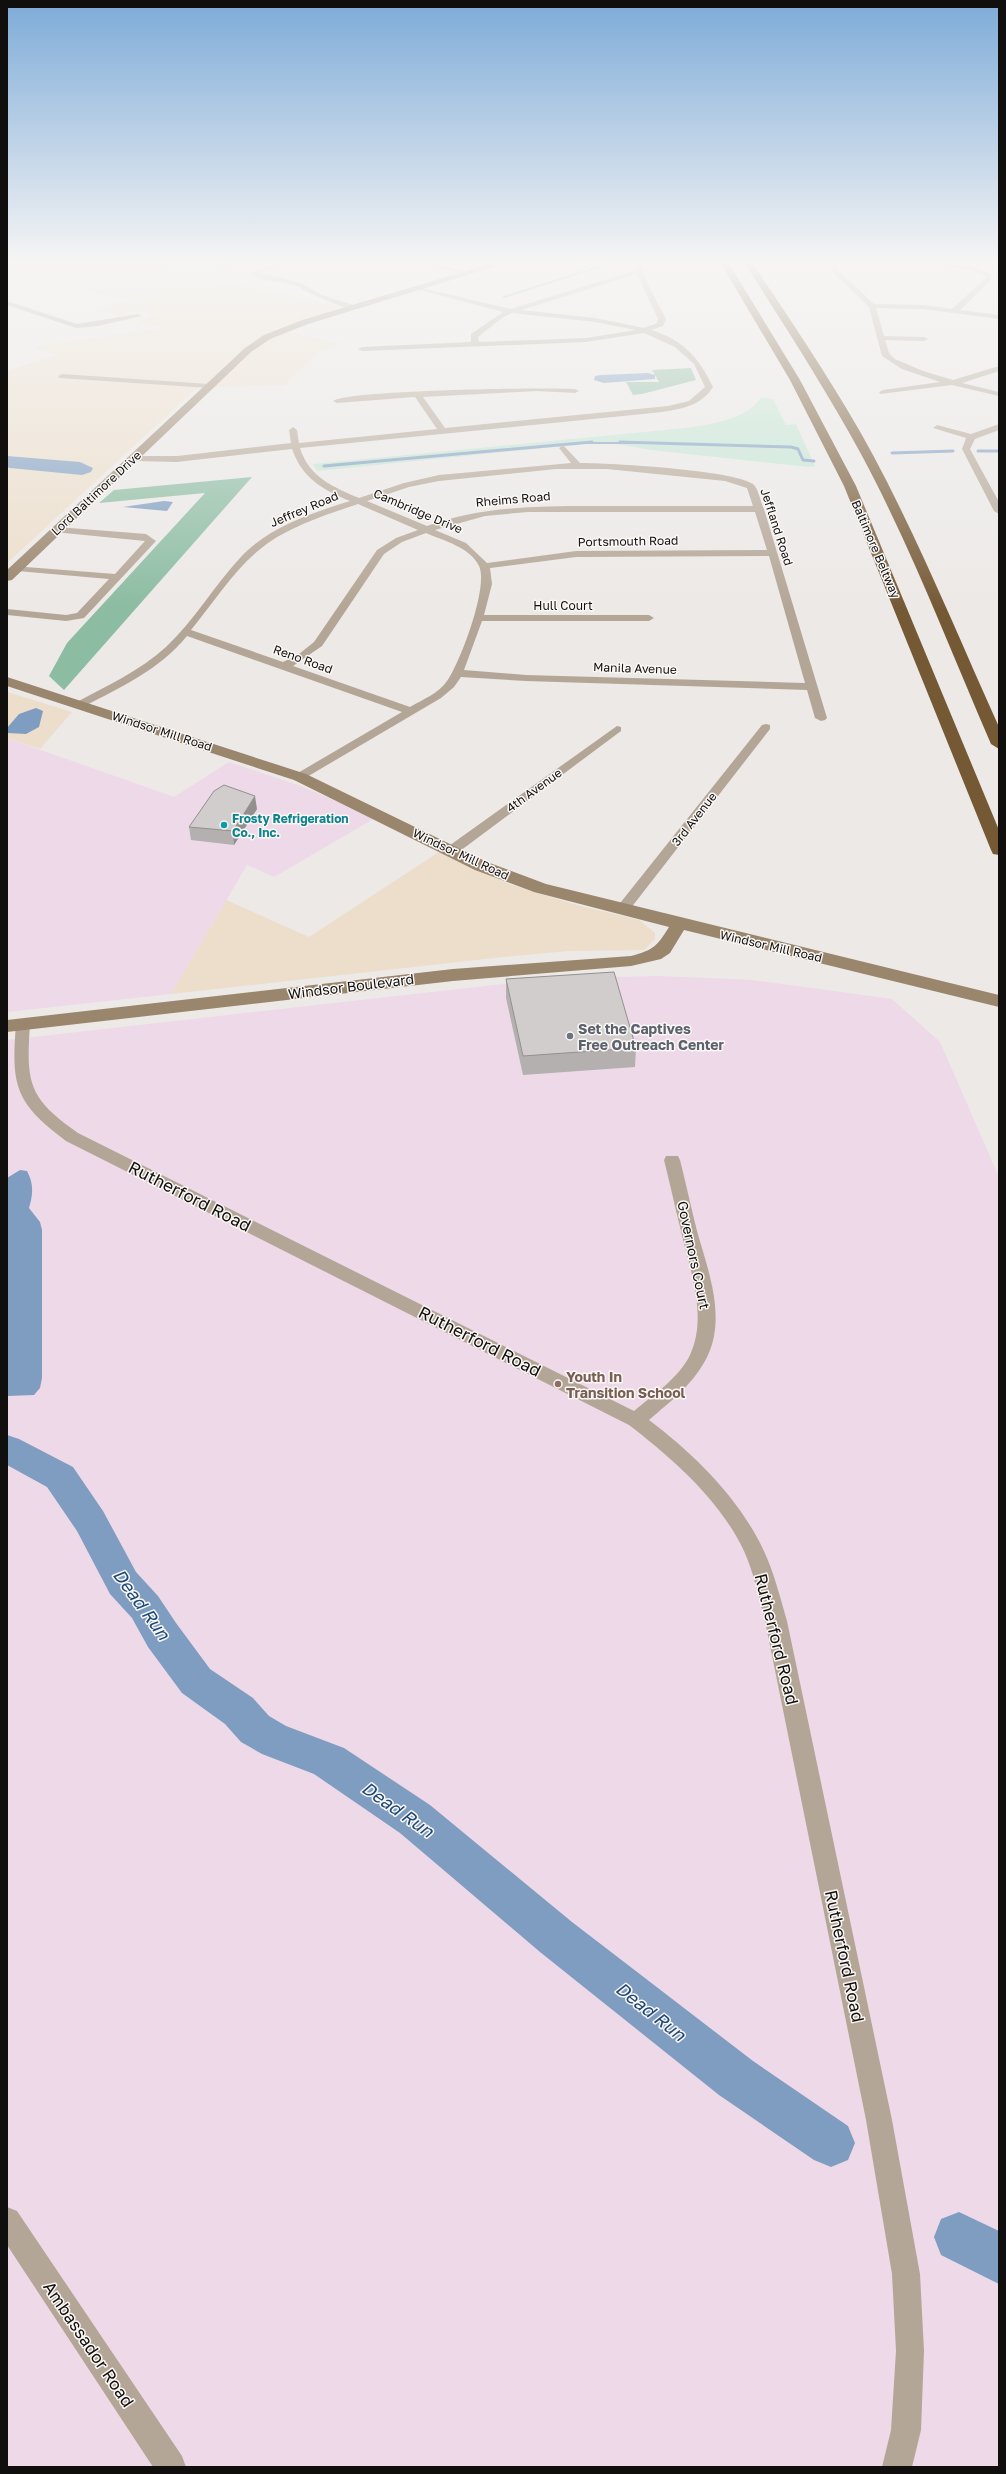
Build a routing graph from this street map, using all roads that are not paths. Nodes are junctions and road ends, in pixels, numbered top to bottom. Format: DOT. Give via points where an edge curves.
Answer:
graph roads {
  1 [pos="84,377"];
  2 [pos="218,377"];
  3 [pos="704,377"];
  4 [pos="793,377"];
  5 [pos="822,377"];
  6 [pos="941,377"];
  7 [pos="970,377"];
  8 [pos="956,382"];
  9 [pos="209,386"];
  10 [pos="575,391"];
  11 [pos="883,392"];
  12 [pos="417,394"];
  13 [pos="999,394"];
  14 [pos="337,401"];
  15 [pos="999,427"];
  16 [pos="937,428"];
  17 [pos="293,430"];
  18 [pos="442,430"];
  19 [pos="973,437"];
  20 [pos="294,446"];
  21 [pos="563,448"];
  22 [pos="135,458"];
  23 [pos="577,464"];
  24 [pos="999,486"];
  25 [pos="986,487"];
  26 [pos="360,500"];
  27 [pos="759,509"];
  28 [pos="999,511"];
  29 [pos="428,528"];
  30 [pos="57,530"];
  31 [pos="772,553"];
  32 [pos="485,566"];
  33 [pos="17,568"];
  34 [pos="7,577"];
  35 [pos="119,577"];
  36 [pos="7,612"];
  37 [pos="477,618"];
  38 [pos="649,618"];
  39 [pos="186,632"];
  40 [pos="284,666"];
  41 [pos="458,673"];
  42 [pos="7,681"];
  43 [pos="811,687"];
  44 [pos="79,705"];
  45 [pos="411,711"];
  46 [pos="821,718"];
  47 [pos="766,727"];
  48 [pos="617,729"];
  49 [pos="999,744"];
  50 [pos="300,777"];
  51 [pos="999,850"];
  52 [pos="451,851"];
  53 [pos="622,910"];
  54 [pos="679,924"];
  55 [pos="999,1001"];
  56 [pos="15,1025"];
  57 [pos="672,1160"];
  58 [pos="636,1420"];
  59 [pos="7,2221"];
  60 [pos="171,2467"];
  61 [pos="897,2467"];
  1 -- 9 [label="street"];
  2 -- 9 [label="main road, Lord Baltimore Drive"];
  3 -- 18 [label="street" via="709,387 704,396 690,403 653,411"];
  4 -- 51 [label="highway, Baltimore Beltway" via="850,486"];
  5 -- 49 [label="highway" via="866,454 901,524"];
  6 -- 8 [label="street"];
  7 -- 8 [label="street"];
  8 -- 11 [label="street"];
  8 -- 13 [label="street"];
  9 -- 22 [label="main road, Lord Baltimore Drive"];
  10 -- 12 [label="street" via="544,389"];
  12 -- 14 [label="street"];
  12 -- 18 [label="street"];
  15 -- 19 [label="street"];
  16 -- 19 [label="street"];
  17 -- 20 [label="street"];
  18 -- 20 [label="street"];
  19 -- 25 [label="street" via="966,444 966,449"];
  20 -- 22 [label="street" via="177,459"];
  20 -- 26 [label="street, Cambridge Drive" via="304,468 315,480 332,490"];
  21 -- 23 [label="street"];
  22 -- 30 [label="main road, Lord Baltimore Drive"];
  23 -- 26 [label="street, Jeffrey Road" via="439,478"];
  23 -- 27 [label="street, Jeffland Road" via="735,479 751,488"];
  24 -- 25 [label="street"];
  25 -- 28 [label="street"];
  26 -- 29 [label="street, Cambridge Drive"];
  26 -- 39 [label="street, Jeffrey Road" via="296,524 266,541 244,559"];
  27 -- 29 [label="street, Rheims Road" via="507,510 464,517"];
  27 -- 31 [label="street, Jeffland Road"];
  29 -- 32 [label="street, Cambridge Drive" via="463,545"];
  29 -- 40 [label="street, Rheims Road" via="399,540 380,552 318,644"];
  30 -- 33 [label="main road, Lord Baltimore Drive"];
  30 -- 35 [label="street" via="150,539 149,544"];
  31 -- 32 [label="street, Portsmouth Road" via="582,554 532,558"];
  31 -- 43 [label="street, Jeffland Road"];
  32 -- 37 [label="street" via="487,584"];
  33 -- 34 [label="main road, Lord Baltimore Drive"];
  33 -- 35 [label="street"];
  35 -- 36 [label="street" via="80,616 66,618"];
  37 -- 38 [label="street, Hull Court"];
  37 -- 41 [label="street"];
  39 -- 40 [label="street, Reno Road"];
  39 -- 44 [label="street, Jeffrey Road" via="170,649 142,671"];
  40 -- 45 [label="street, Reno Road"];
  41 -- 43 [label="street, Manila Avenue" via="526,678"];
  41 -- 45 [label="street" via="443,691"];
  42 -- 44 [label="main road, Windsor Mill Road"];
  43 -- 46 [label="street, Jeffland Road"];
  44 -- 50 [label="main road, Windsor Mill Road"];
  45 -- 50 [label="street"];
  47 -- 53 [label="street, 3rd Avenue"];
  48 -- 52 [label="street, 4th Avenue"];
  50 -- 52 [label="main road, Windsor Mill Road"];
  52 -- 53 [label="main road, Windsor Mill Road" via="512,878"];
  53 -- 54 [label="main road, Windsor Mill Road"];
  54 -- 55 [label="main road, Windsor Mill Road"];
  54 -- 56 [label="main road, Windsor Boulevard" via="664,949 655,955 631,961 506,969"];
  56 -- 58 [label="street, Rutherford Road" via="22,1080 28,1097 38,1111 72,1137"];
  57 -- 58 [label="street, Governors Court" via="704,1294 706,1337 699,1356 688,1372 677,1385"];
  58 -- 61 [label="street, Rutherford Road" via="689,1464 722,1501 748,1540 763,1576 776,1620 879,2120 906,2274 910,2351 906,2430"];
  59 -- 60 [label="street, Ambassador Road"];
}
